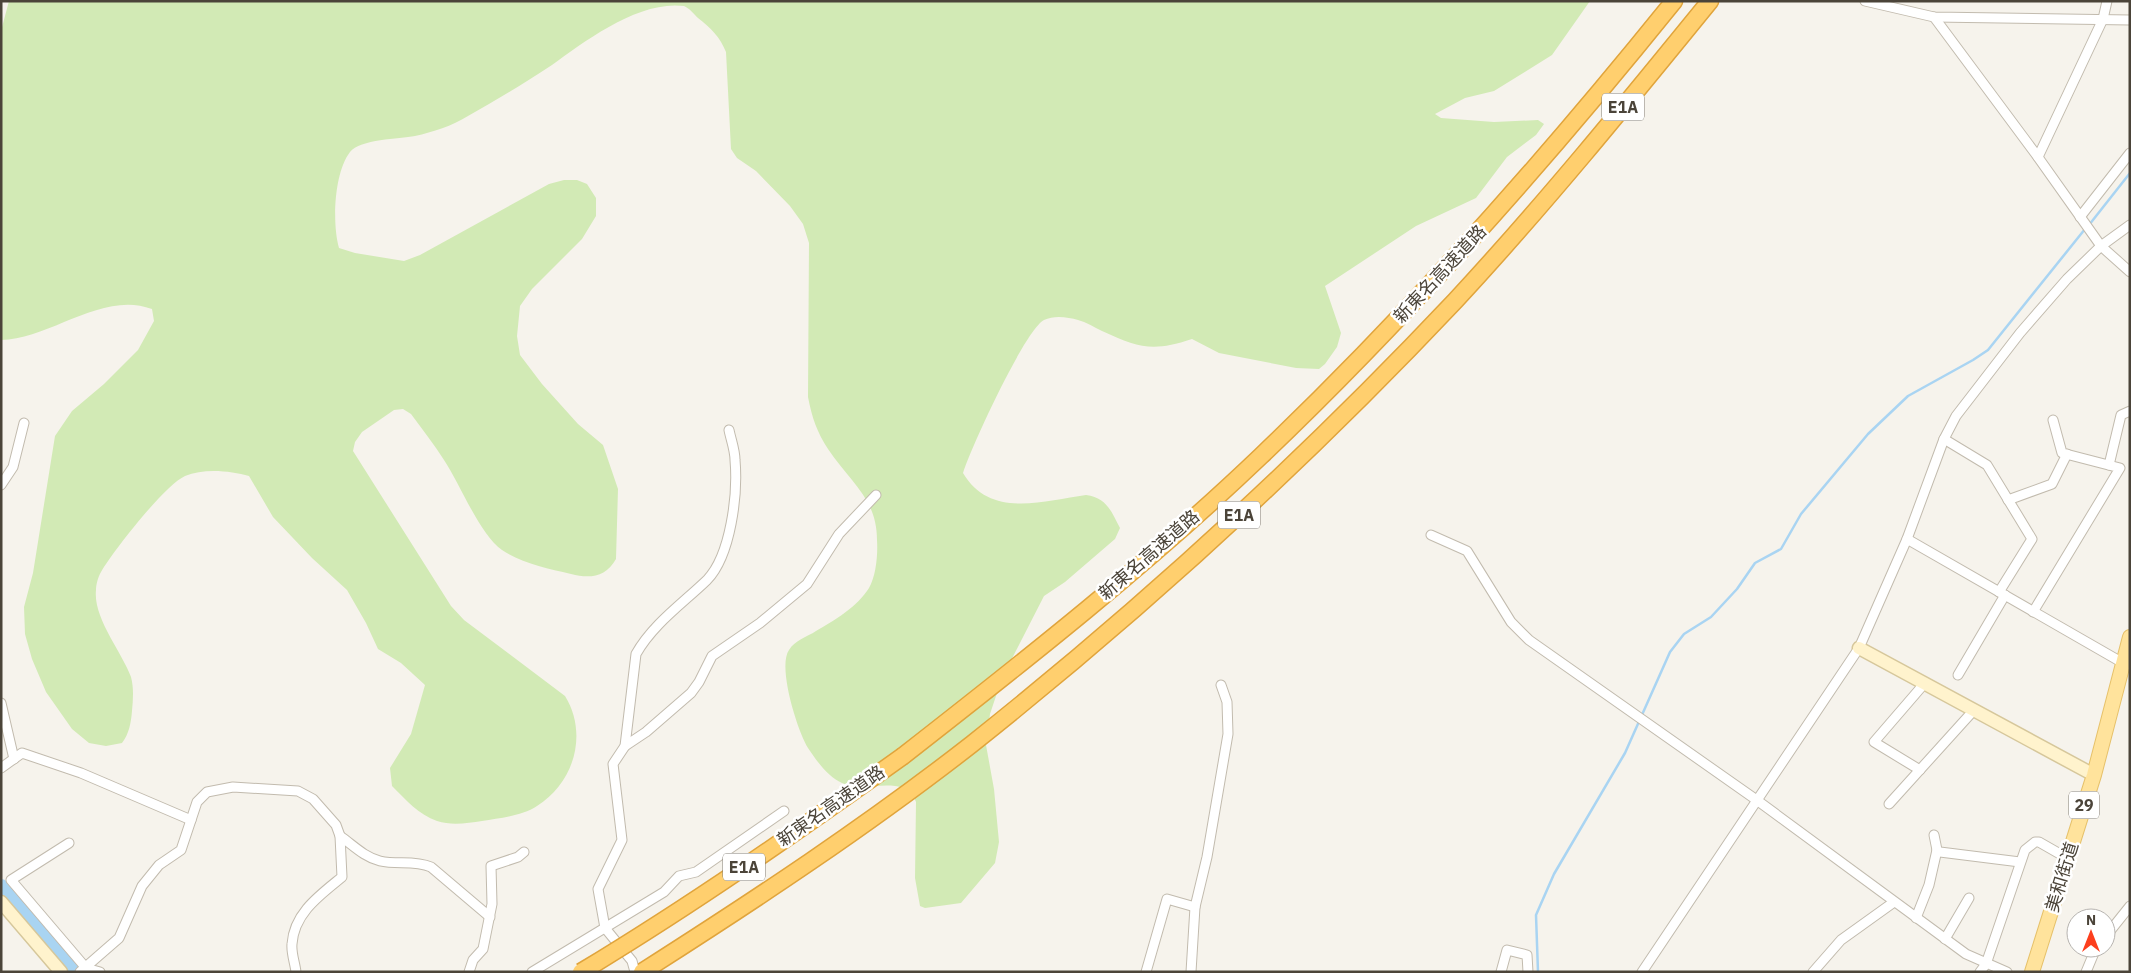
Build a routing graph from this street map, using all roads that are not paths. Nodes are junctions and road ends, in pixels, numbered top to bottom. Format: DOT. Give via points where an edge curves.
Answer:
graph roads {
  1 [pos="1674,1"];
  2 [pos="1710,1"];
  3 [pos="1865,1"];
  4 [pos="2106,1"];
  5 [pos="1934,17"];
  6 [pos="2103,19"];
  7 [pos="2130,20"];
  8 [pos="2130,153"];
  9 [pos="2038,157"];
  10 [pos="2080,217"];
  11 [pos="2130,225"];
  12 [pos="2101,246"];
  13 [pos="2130,272"];
  14 [pos="2130,411"];
  15 [pos="2053,420"];
  16 [pos="24,424"];
  17 [pos="729,430"];
  18 [pos="1944,439"];
  19 [pos="2067,454"];
  20 [pos="2109,465"];
  21 [pos="1,485"];
  22 [pos="876,495"];
  23 [pos="2008,500"];
  24 [pos="1431,535"];
  25 [pos="1907,539"];
  26 [pos="2002,594"];
  27 [pos="2033,612"];
  28 [pos="2129,642"];
  29 [pos="1859,648"];
  30 [pos="2123,663"];
  31 [pos="1958,675"];
  32 [pos="1924,684"];
  33 [pos="1221,685"];
  34 [pos="1,703"];
  35 [pos="1974,710"];
  36 [pos="625,746"];
  37 [pos="14,759"];
  38 [pos="1,768"];
  39 [pos="1920,770"];
  40 [pos="2094,774"];
  41 [pos="1758,801"];
  42 [pos="1889,804"];
  43 [pos="784,811"];
  44 [pos="191,820"];
  45 [pos="1934,835"];
  46 [pos="340,836"];
  47 [pos="69,843"];
  48 [pos="1937,850"];
  49 [pos="524,852"];
  50 [pos="2067,858"];
  51 [pos="2020,862"];
  52 [pos="1969,898"];
  53 [pos="1,902"];
  54 [pos="1894,902"];
  55 [pos="2130,906"];
  56 [pos="1195,907"];
  57 [pos="490,917"];
  58 [pos="1916,918"];
  59 [pos="2116,924"];
  60 [pos="605,928"];
  61 [pos="1945,939"];
  62 [pos="2092,958"];
  63 [pos="1986,964"];
  64 [pos="83,970"];
  65 [pos="61,972"];
  66 [pos="100,972"];
  67 [pos="296,972"];
  68 [pos="469,972"];
  69 [pos="532,972"];
  70 [pos="581,972"];
  71 [pos="635,972"];
  72 [pos="642,972"];
  73 [pos="1146,972"];
  74 [pos="1191,972"];
  75 [pos="1501,972"];
  76 [pos="1528,972"];
  77 [pos="1642,972"];
  78 [pos="1813,972"];
  79 [pos="1980,972"];
  80 [pos="2007,972"];
  81 [pos="2032,972"];
  82 [pos="2086,972"];
  1 -- 70 [label="highway, 新東名高速道路 / E1A, bridge" via="1503,205 1358,361 1259,457 1070,623 903,756 702,896"];
  2 -- 72 [label="highway, 新東名高速道路 / E1A" via="1535,212 1455,300 1268,488 1177,572 971,744 915,786 718,924"];
  3 -- 5 [label="street"];
  4 -- 6 [label="street"];
  5 -- 6 [label="street"];
  5 -- 9 [label="street"];
  6 -- 7 [label="street"];
  6 -- 9 [label="street"];
  8 -- 10 [label="street"];
  9 -- 10 [label="street"];
  10 -- 12 [label="street"];
  11 -- 12 [label="street"];
  12 -- 13 [label="street"];
  12 -- 18 [label="street" via="2020,333 1956,416"];
  14 -- 20 [label="street" via="2121,415"];
  15 -- 19 [label="street" via="2062,453"];
  16 -- 21 [label="street" via="13,467"];
  17 -- 36 [label="street" via="736,486 729,530 719,564 655,627 636,654"];
  18 -- 23 [label="street" via="1987,465"];
  18 -- 25 [label="street"];
  19 -- 20 [label="street"];
  19 -- 23 [label="street" via="2052,484"];
  20 -- 27 [label="street" via="2120,468"];
  22 -- 36 [label="street" via="839,534 807,584 760,623 712,656 691,693"];
  23 -- 26 [label="street" via="2032,539"];
  24 -- 41 [label="street" via="1467,551 1511,622 1529,640"];
  25 -- 26 [label="street"];
  25 -- 29 [label="street"];
  26 -- 27 [label="street"];
  26 -- 31 [label="street"];
  27 -- 30 [label="street"];
  28 -- 30 [label="main road, 美和街道 / 29"];
  29 -- 32 [label="street"];
  29 -- 41 [label="street"];
  30 -- 40 [label="main road, 美和街道 / 29"];
  32 -- 35 [label="street"];
  32 -- 39 [label="street" via="1874,742"];
  33 -- 56 [label="street" via="1227,702 1228,734"];
  34 -- 37 [label="street"];
  35 -- 39 [label="street"];
  35 -- 40 [label="street"];
  36 -- 60 [label="street" via="613,764 622,840 598,889"];
  37 -- 38 [label="street"];
  37 -- 44 [label="street" via="22,753 82,773"];
  39 -- 42 [label="street"];
  40 -- 50 [label="main road, 美和街道 / 29"];
  41 -- 54 [label="street"];
  41 -- 77 [label="street"];
  43 -- 60 [label="street" via="696,872 679,876 664,892"];
  44 -- 46 [label="street" via="197,802 207,792 234,787 298,791 313,799 336,825"];
  44 -- 64 [label="street" via="181,850 159,865 142,886 119,938"];
  45 -- 48 [label="street"];
  46 -- 57 [label="street" via="361,852 381,861 431,866"];
  46 -- 67 [label="street" via="342,876 304,910 296,925 292,946"];
  47 -- 64 [label="street" via="10,880"];
  48 -- 51 [label="street"];
  48 -- 58 [label="street"];
  49 -- 57 [label="street" via="491,866"];
  50 -- 51 [label="street" via="2035,842 2025,850"];
  50 -- 81 [label="main road, 美和街道 / 29"];
  51 -- 63 [label="street"];
  52 -- 61 [label="street"];
  53 -- 65 [label="street"];
  54 -- 58 [label="street"];
  54 -- 78 [label="street" via="1841,940"];
  55 -- 59 [label="street"];
  56 -- 73 [label="street" via="1167,900"];
  56 -- 74 [label="street"];
  57 -- 68 [label="street" via="483,949 473,960"];
  58 -- 61 [label="street"];
  60 -- 69 [label="street"];
  60 -- 71 [label="street" via="632,961"];
  61 -- 63 [label="street"];
  62 -- 82 [label="street"];
  63 -- 79 [label="street"];
  63 -- 80 [label="street"];
  64 -- 66 [label="street"];
  75 -- 76 [label="street" via="1507,950 1527,955"];
}
